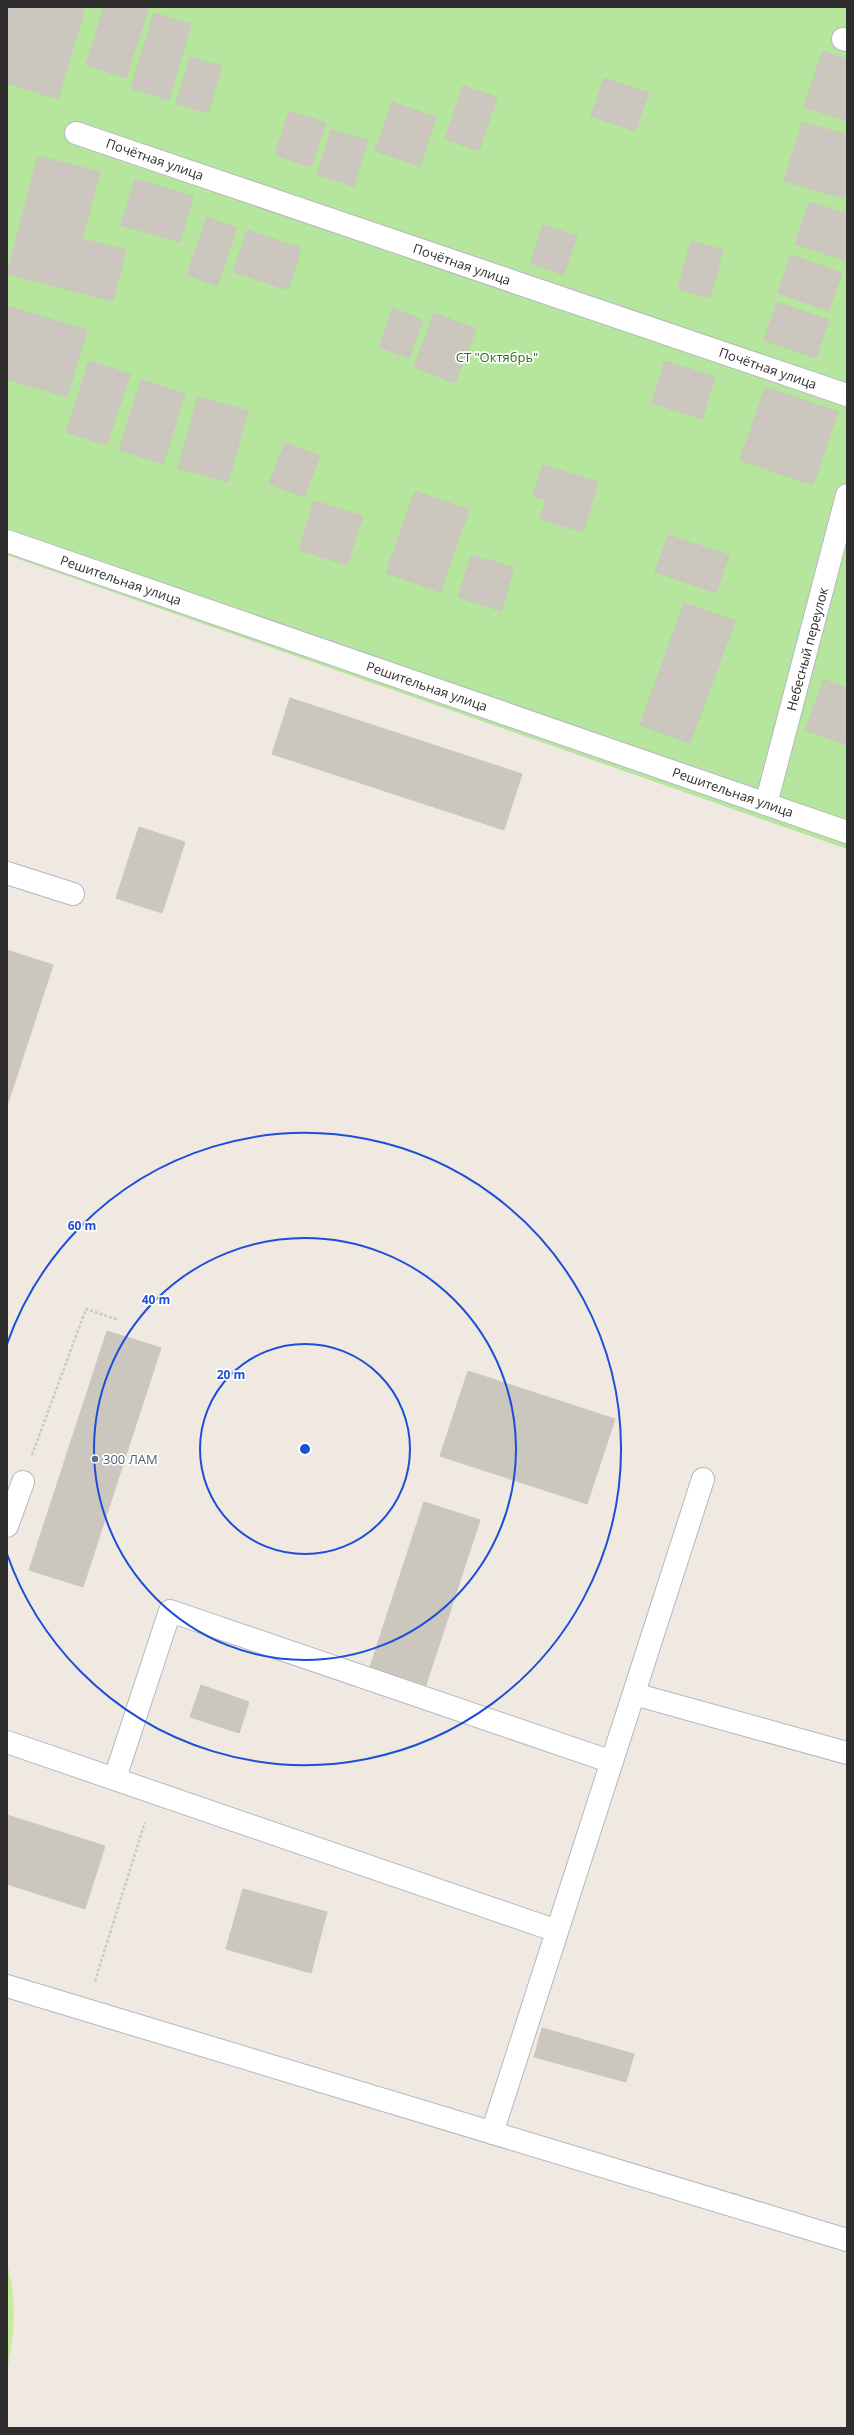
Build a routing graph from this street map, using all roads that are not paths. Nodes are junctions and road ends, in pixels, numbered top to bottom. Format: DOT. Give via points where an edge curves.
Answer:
graph roads {
  1 [pos="76,133"];
  2 [pos="847,394"];
  3 [pos="847,494"];
  4 [pos="7,541"];
  5 [pos="766,804"];
  6 [pos="847,832"];
  7 [pos="7,873"];
  8 [pos="73,894"];
  9 [pos="703,1479"];
  10 [pos="22,1482"];
  11 [pos="7,1526"];
  12 [pos="634,1694"];
  13 [pos="7,1742"];
  14 [pos="847,1753"];
  15 [pos="612,1762"];
  16 [pos="115,1778"];
  17 [pos="557,1931"];
  18 [pos="7,1986"];
  19 [pos="492,2133"];
  20 [pos="847,2240"];
  1 -- 2 [label="lane, Почётная улица"];
  3 -- 5 [label="lane, Небесный переулок"];
  4 -- 5 [label="lane, Решительная улица"];
  5 -- 6 [label="lane, Решительная улица"];
  7 -- 8 [label="lane"];
  9 -- 12 [label="lane"];
  10 -- 11 [label="lane"];
  12 -- 14 [label="lane"];
  12 -- 15 [label="lane"];
  13 -- 16 [label="lane"];
  15 -- 16 [label="lane" via="170,1611"];
  15 -- 17 [label="lane"];
  16 -- 17 [label="lane"];
  17 -- 19 [label="lane"];
  18 -- 19 [label="lane"];
  19 -- 20 [label="lane"];
}
